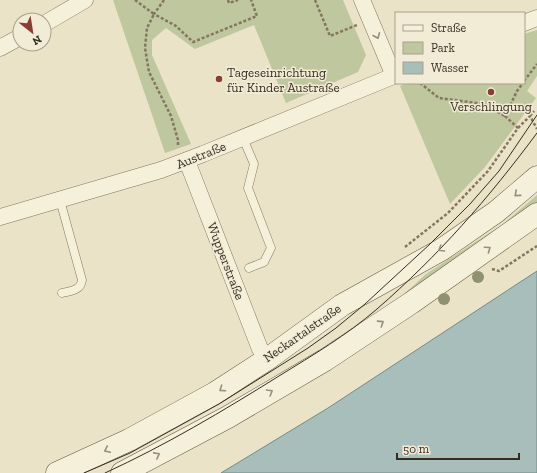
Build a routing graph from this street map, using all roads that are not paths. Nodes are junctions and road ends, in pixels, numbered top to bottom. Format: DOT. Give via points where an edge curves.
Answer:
graph roads {
  1 [pos="85,0"];
  2 [pos="362,0"];
  3 [pos="537,18"];
  4 [pos="52,19"];
  5 [pos="525,23"];
  6 [pos="12,41"];
  7 [pos="0,48"];
  8 [pos="395,75"];
  9 [pos="243,138"];
  10 [pos="187,161"];
  11 [pos="537,177"];
  12 [pos="60,200"];
  13 [pos="537,214"];
  14 [pos="0,218"];
  15 [pos="250,268"];
  16 [pos="62,293"];
  17 [pos="266,360"];
  18 [pos="57,473"];
  19 [pos="122,473"];
  1 -- 4 [label="street"];
  2 -- 8 [label="street, one-way"];
  3 -- 5 [label="street"];
  6 -- 7 [label="street"];
  8 -- 9 [label="street, Austraße"];
  9 -- 10 [label="street, Austraße"];
  9 -- 15 [label="lane" via="254,164 248,188 271,248 264,262"];
  10 -- 12 [label="street, Austraße"];
  10 -- 17 [label="street, Wupperstraße"];
  11 -- 17 [label="main road, Neckartalstraße, one-way" via="496,212 441,250 342,304"];
  12 -- 14 [label="street, Austraße"];
  12 -- 16 [label="lane" via="82,280 82,285 78,289"];
  19 -- 13 [label="main road, one-way" via="228,417 325,360"];
  17 -- 18 [label="main road, Neckartalstraße, one-way" via="215,394 129,440"];
}
